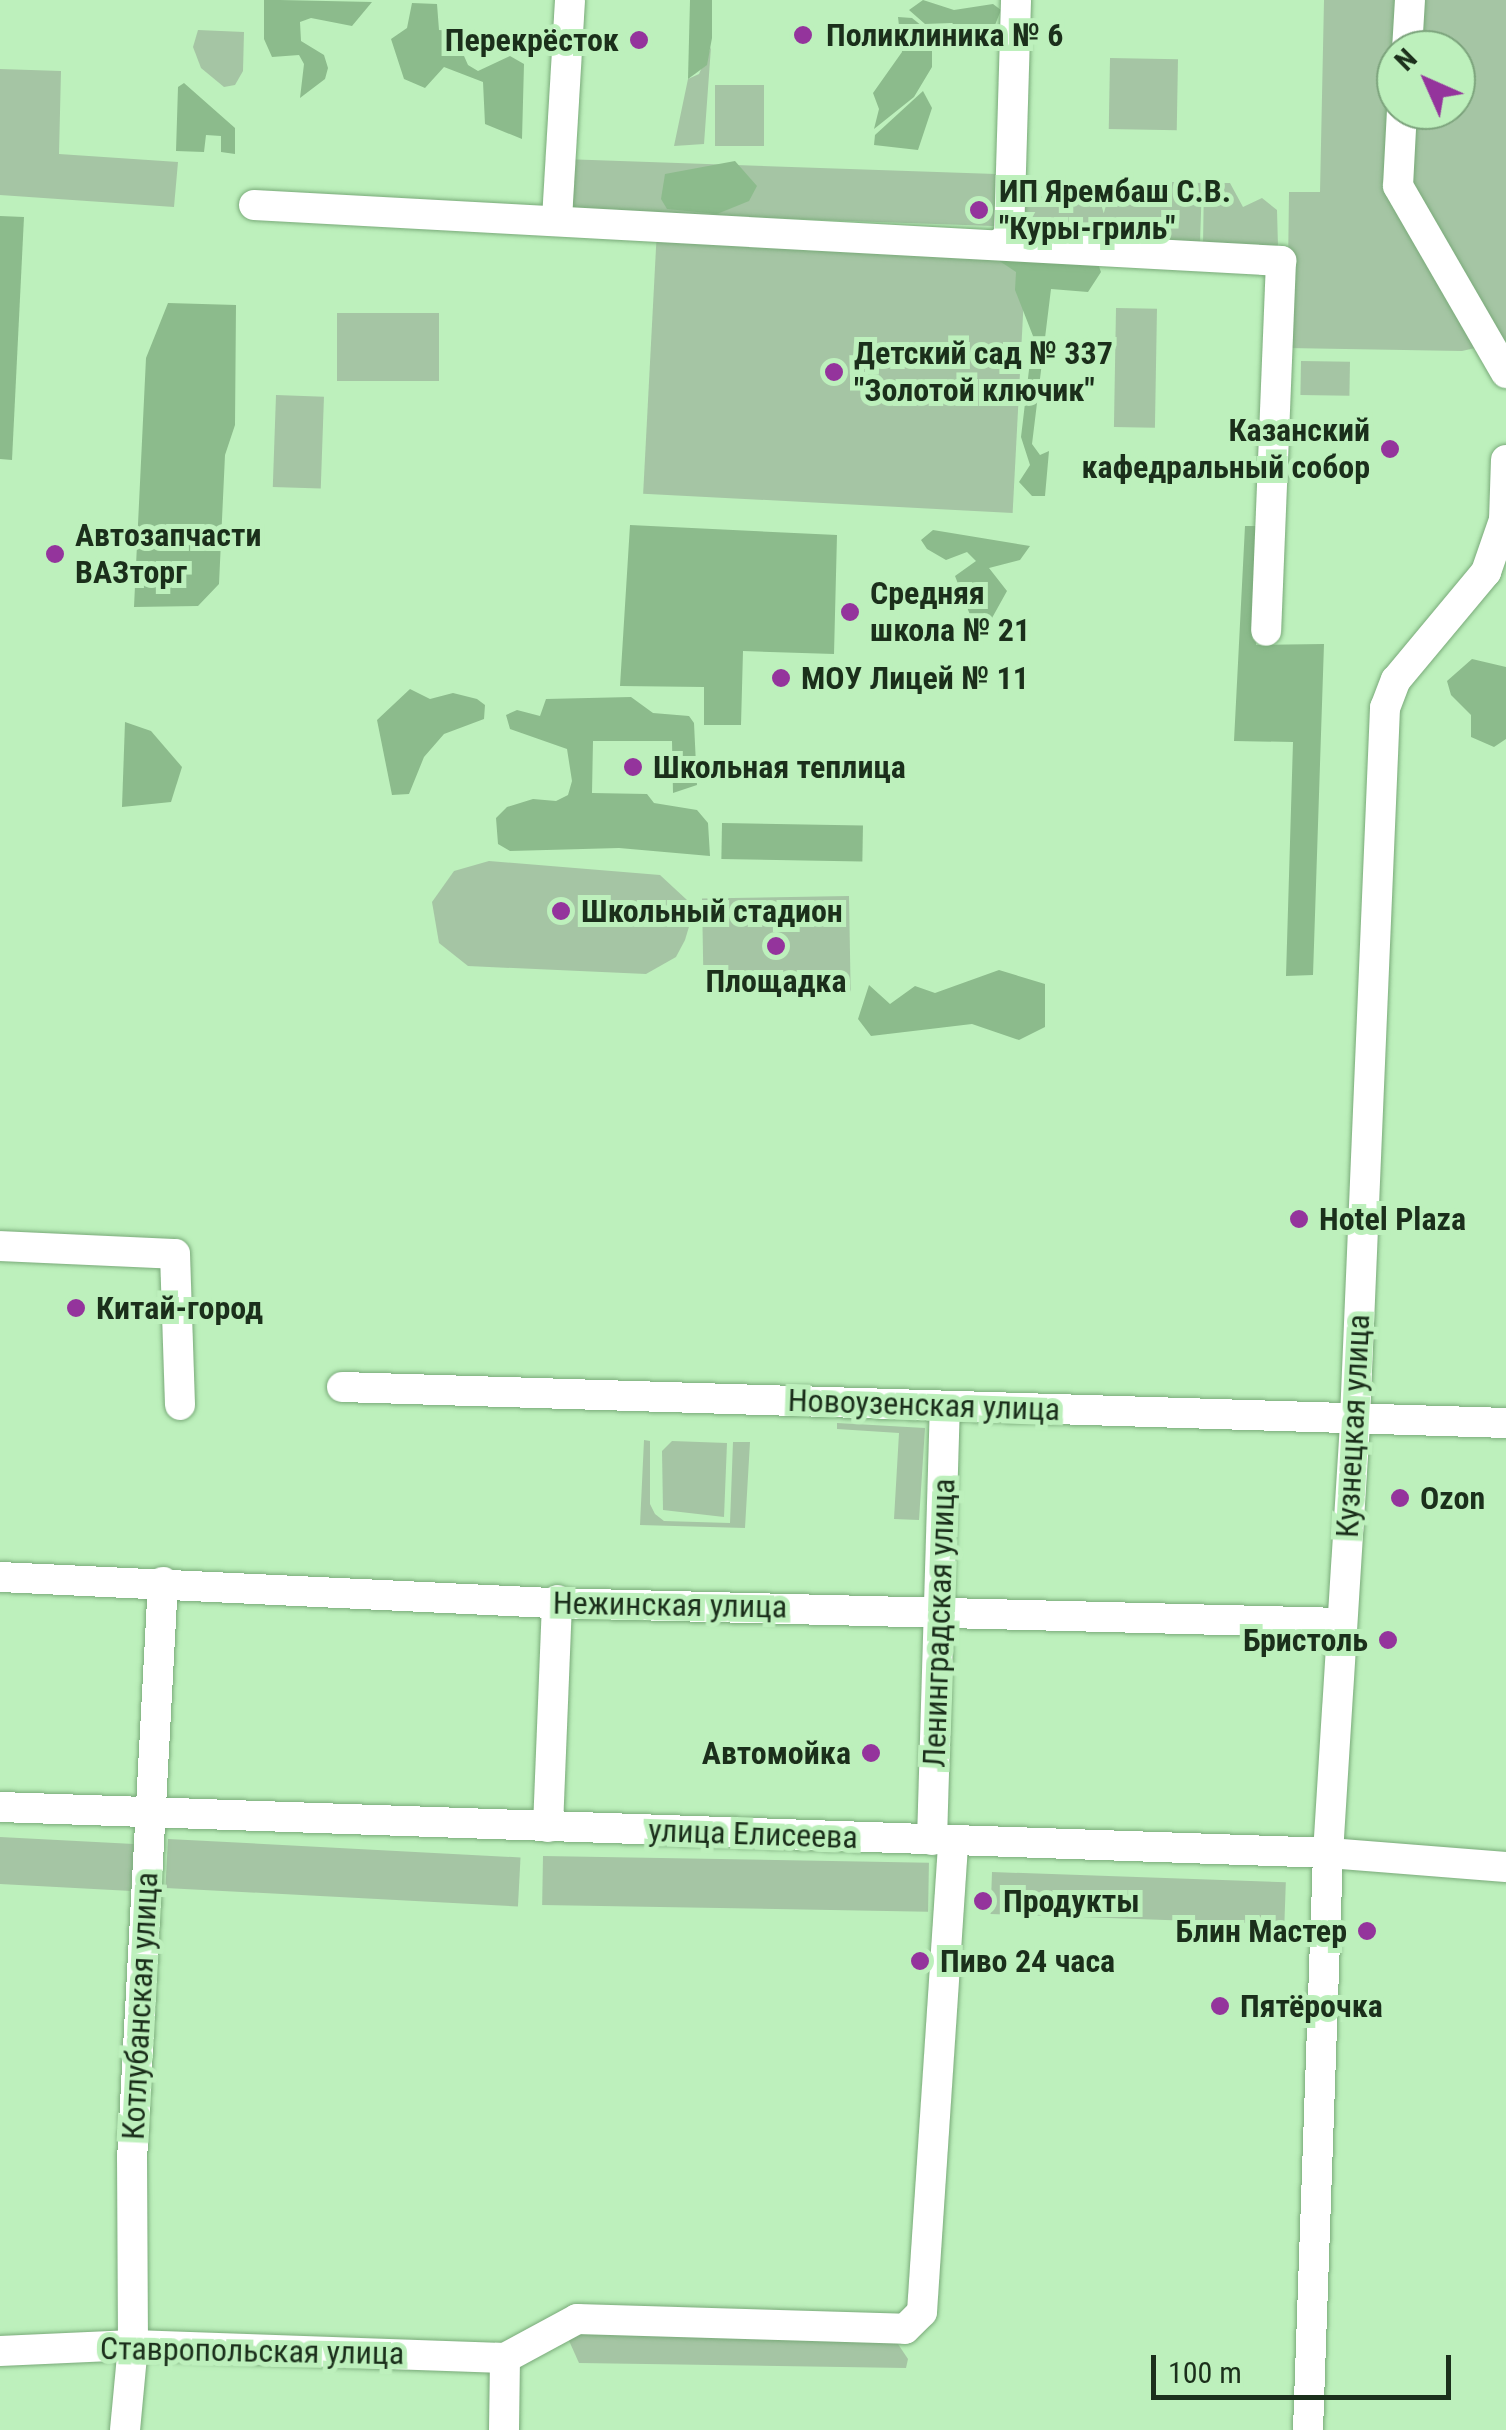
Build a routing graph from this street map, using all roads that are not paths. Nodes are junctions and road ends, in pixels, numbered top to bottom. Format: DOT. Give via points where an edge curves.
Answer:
graph roads {
  1 [pos="570,0"];
  2 [pos="1016,0"];
  3 [pos="1410,0"];
  4 [pos="1408,30"];
  5 [pos="1401,130"];
  6 [pos="254,205"];
  7 [pos="556,219"];
  8 [pos="998,244"];
  9 [pos="1506,373"];
  10 [pos="1506,460"];
  11 [pos="1505,520"];
  12 [pos="1266,631"];
  13 [pos="0,1246"];
  14 [pos="342,1386"];
  15 [pos="180,1405"];
  16 [pos="945,1406"];
  17 [pos="1355,1418"];
  18 [pos="1506,1423"];
  19 [pos="0,1577"];
  20 [pos="163,1582"];
  21 [pos="557,1600"];
  22 [pos="941,1611"];
  23 [pos="1340,1623"];
  24 [pos="0,1807"];
  25 [pos="150,1812"];
  26 [pos="548,1826"];
  27 [pos="942,1840"];
  28 [pos="1328,1853"];
  29 [pos="1506,1867"];
  30 [pos="133,2346"];
  31 [pos="0,2351"];
  32 [pos="505,2358"];
  33 [pos="125,2430"];
  34 [pos="504,2430"];
  35 [pos="1308,2430"];
  1 -- 7 [label="street"];
  2 -- 8 [label="street" via="1009,237"];
  3 -- 4 [label="street"];
  5 -- 9 [label="street" via="1398,186"];
  6 -- 7 [label="street"];
  7 -- 8 [label="street"];
  8 -- 12 [label="street" via="1281,261"];
  10 -- 11 [label="street, Кузнецкая улица"];
  11 -- 17 [label="street, Кузнецкая улица" via="1486,572 1396,680 1384,708"];
  13 -- 15 [label="street" via="175,1254"];
  14 -- 16 [label="street, Новоузенская улица"];
  16 -- 17 [label="street, Новоузенская улица"];
  16 -- 22 [label="street, Ленинградская улица"];
  17 -- 18 [label="street, Новоузенская улица"];
  17 -- 23 [label="street, Кузнецкая улица"];
  19 -- 20 [label="street, Нежинская улица"];
  20 -- 21 [label="street, Нежинская улица"];
  20 -- 25 [label="street, Котлубанская улица"];
  21 -- 22 [label="street, Нежинская улица"];
  21 -- 26 [label="street"];
  22 -- 23 [label="street, Нежинская улица"];
  22 -- 27 [label="street, Ленинградская улица"];
  23 -- 28 [label="street, Кузнецкая улица"];
  24 -- 25 [label="street, улица Елисеева"];
  25 -- 26 [label="street, улица Елисеева"];
  25 -- 30 [label="street, Котлубанская улица" via="132,2160"];
  26 -- 27 [label="street, улица Елисеева"];
  27 -- 28 [label="street, улица Елисеева"];
  27 -- 32 [label="street, Ленинградская улица" via="922,2312 905,2329 577,2319"];
  28 -- 29 [label="street, улица Елисеева"];
  28 -- 35 [label="street, Кузнецкая улица"];
  30 -- 31 [label="street, Ставропольская улица"];
  30 -- 32 [label="street, Ставропольская улица"];
  30 -- 33 [label="street, Котлубанская улица"];
  32 -- 34 [label="street"];
}
